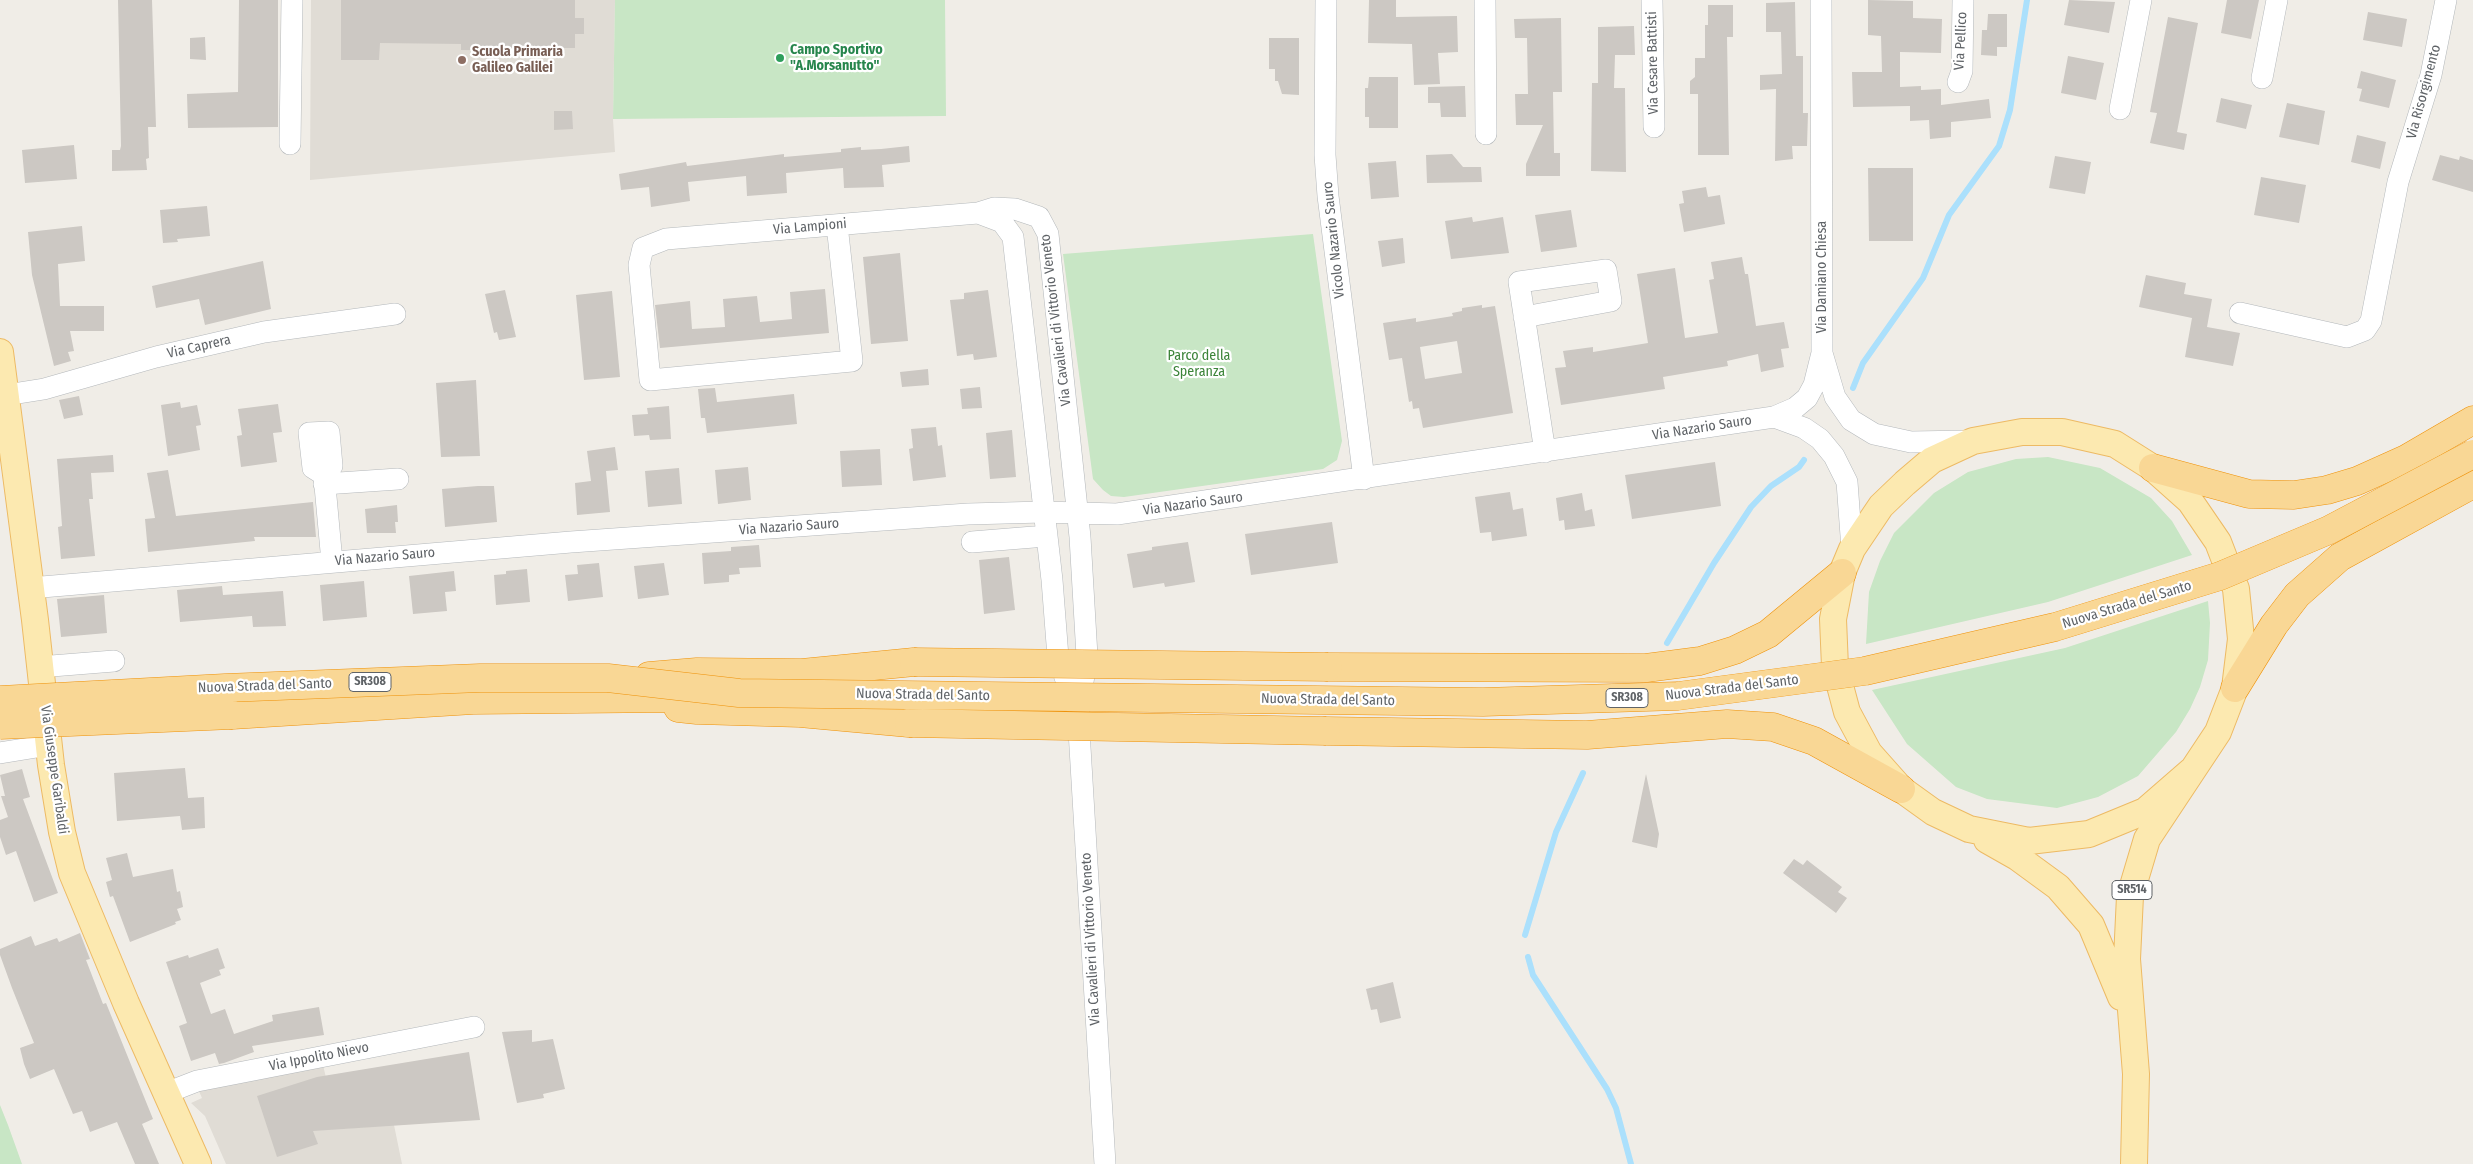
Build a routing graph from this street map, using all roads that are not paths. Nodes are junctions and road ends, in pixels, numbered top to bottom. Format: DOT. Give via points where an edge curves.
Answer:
graph roads {
  1 [pos="292,0"];
  2 [pos="1326,0"];
  3 [pos="1484,0"];
  4 [pos="1652,0"];
  5 [pos="1821,0"];
  6 [pos="1963,0"];
  7 [pos="2141,0"];
  8 [pos="2277,0"];
  9 [pos="2446,0"];
  10 [pos="2262,78"];
  11 [pos="1958,82"];
  12 [pos="2120,109"];
  13 [pos="1654,127"];
  14 [pos="1486,134"];
  15 [pos="290,144"];
  16 [pos="978,213"];
  17 [pos="837,225"];
  18 [pos="2240,313"];
  19 [pos="395,314"];
  20 [pos="1524,316"];
  21 [pos="0,352"];
  22 [pos="1822,353"];
  23 [pos="6,395"];
  24 [pos="1774,417"];
  25 [pos="2473,420"];
  26 [pos="1973,441"];
  27 [pos="1545,452"];
  28 [pos="2473,454"];
  29 [pos="2153,468"];
  30 [pos="398,479"];
  31 [pos="1364,479"];
  32 [pos="2473,484"];
  33 [pos="1043,512"];
  34 [pos="1078,513"];
  35 [pos="1046,536"];
  36 [pos="972,542"];
  37 [pos="1847,561"];
  38 [pos="332,562"];
  39 [pos="30,588"];
  40 [pos="114,661"];
  41 [pos="39,666"];
  42 [pos="612,688"];
  43 [pos="2235,688"];
  44 [pos="0,700"];
  45 [pos="1078,714"];
  46 [pos="0,725"];
  47 [pos="49,745"];
  48 [pos="0,754"];
  49 [pos="2191,771"];
  50 [pos="1901,789"];
  51 [pos="1969,829"];
  52 [pos="2131,1023"];
  53 [pos="474,1027"];
  54 [pos="166,1093"];
  55 [pos="198,1164"];
  56 [pos="1105,1164"];
  57 [pos="2134,1164"];
  1 -- 15 [label="street"];
  2 -- 31 [label="street, Vicolo Nazario Sauro" via="1325,156 1328,196"];
  3 -- 14 [label="street"];
  4 -- 13 [label="street, Via Cesare Battisti"];
  5 -- 22 [label="street, Via Damiano Chiesa"];
  6 -- 11 [label="street, Via Pellico" via="1962,72"];
  7 -- 12 [label="street"];
  8 -- 10 [label="street"];
  9 -- 18 [label="street, Via Risorgimento" via="2431,75 2398,182 2371,321 2365,330 2347,337"];
  16 -- 17 [label="street, Via Lampioni"];
  16 -- 33 [label="street, Via Cavalieri di Vittorio Veneto" via="1002,222 1013,237"];
  16 -- 34 [label="street, Via Cavalieri di Vittorio Veneto" via="994,208 1015,208 1039,217 1048,234"];
  17 -- 17 [label="street, Via Lampioni" via="666,239 643,248 639,265 650,380 852,361"];
  19 -- 23 [label="street, Via Caprera" via="264,332 156,357 44,390"];
  20 -- 27 [label="street"];
  21 -- 23 [label="main road, Via Giuseppe Garibaldi"];
  22 -- 24 [label="street, Via Nazario Sauro" via="1814,385 1807,398 1795,408"];
  22 -- 26 [label="street, Via Damiano Chiesa" via="1835,397 1851,420 1874,434 1911,442"];
  23 -- 39 [label="main road, Via Giuseppe Garibaldi"];
  24 -- 27 [label="street, Via Nazario Sauro"];
  24 -- 37 [label="street" via="1804,428 1820,439 1834,456 1847,482"];
  25 -- 29 [label="highway" via="2406,459 2357,481 2294,496 2249,494"];
  26 -- 29 [label="main road" via="2022,432 2062,432 2115,444"];
  26 -- 37 [label="main road" via="1932,460 1905,483 1881,506"];
  27 -- 31 [label="street, Via Nazario Sauro"];
  28 -- 42 [label="highway, Nuova Strada del Santo / SR308, bridge" via="2329,530 2220,576 2055,627 1865,672 1678,696 1483,702 739,693"];
  29 -- 43 [label="main road" via="2190,501 2218,542 2236,589 2241,639"];
  30 -- 38 [label="street" via="324,480"];
  31 -- 34 [label="street, Via Nazario Sauro" via="1118,514"];
  32 -- 43 [label="highway" via="2340,557 2298,595 2274,625"];
  33 -- 34 [label="street, Via Nazario Sauro"];
  33 -- 35 [label="street, Via Cavalieri di Vittorio Veneto"];
  33 -- 38 [label="street, Via Nazario Sauro" via="571,542"];
  34 -- 45 [label="street, Via Cavalieri di Vittorio Veneto" via="1086,656"];
  35 -- 36 [label="street"];
  35 -- 45 [label="street, Via Cavalieri di Vittorio Veneto" via="1058,657"];
  37 -- 42 [label="highway, bridge" via="1768,634 1735,650 1700,661 1646,668 914,662 802,672 697,672"];
  37 -- 50 [label="main road" via="1834,620 1837,676 1847,712 1869,754"];
  38 -- 39 [label="street, Via Nazario Sauro"];
  39 -- 41 [label="main road, Via Giuseppe Garibaldi"];
  40 -- 41 [label="street"];
  41 -- 47 [label="main road, Via Giuseppe Garibaldi"];
  42 -- 44 [label="highway, Nuova Strada del Santo / SR308, bridge" via="480,678"];
  42 -- 46 [label="highway, Nuova Strada del Santo / SR308, bridge" via="232,715"];
  42 -- 50 [label="highway, bridge" via="697,710 800,713 909,723 1586,735 1727,724 1773,727 1814,741"];
  43 -- 49 [label="main road" via="2218,732"];
  45 -- 56 [label="street, Via Cavalieri di Vittorio Veneto"];
  47 -- 48 [label="street"];
  47 -- 54 [label="main road, Via Giuseppe Garibaldi" via="62,832 72,873"];
  49 -- 51 [label="main road" via="2145,811 2089,834 2029,841"];
  49 -- 52 [label="main road, SR514" via="2147,839 2130,896 2127,959"];
  50 -- 51 [label="main road" via="1933,812"];
  51 -- 52 [label="main road, SR514" via="2017,857 2058,887 2091,925"];
  52 -- 57 [label="main road, SR514" via="2136,1074"];
  53 -- 54 [label="street, Via Ippolito Nievo" via="197,1082"];
  54 -- 55 [label="main road, Via Giuseppe Garibaldi"];
}
